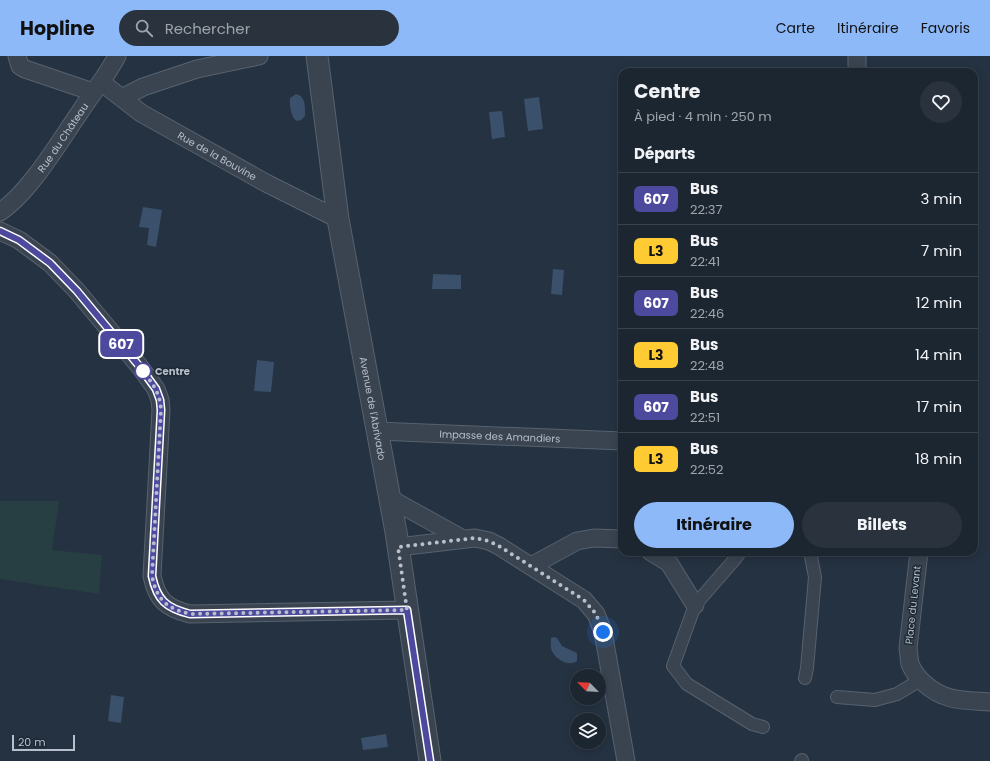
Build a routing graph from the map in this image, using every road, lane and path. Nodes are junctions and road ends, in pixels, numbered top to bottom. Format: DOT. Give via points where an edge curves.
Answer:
graph roads {
  1 [pos="17,56"];
  2 [pos="117,56"];
  3 [pos="259,56"];
  4 [pos="317,56"];
  5 [pos="857,56"];
  6 [pos="857,68"];
  7 [pos="97,87"];
  8 [pos="122,98"];
  9 [pos="0,212"];
  10 [pos="338,220"];
  11 [pos="0,231"];
  12 [pos="377,431"];
  13 [pos="618,441"];
  14 [pos="389,498"];
  15 [pos="463,539"];
  16 [pos="618,539"];
  17 [pos="398,547"];
  18 [pos="658,556"];
  19 [pos="737,556"];
  20 [pos="811,556"];
  21 [pos="919,556"];
  22 [pos="531,566"];
  23 [pos="695,606"];
  24 [pos="407,610"];
  25 [pos="805,678"];
  26 [pos="920,680"];
  27 [pos="837,697"];
  28 [pos="990,702"];
  29 [pos="763,727"];
  30 [pos="430,761"];
  31 [pos="626,761"];
  1 -- 7 [label="street, Rue de la Bouvine" via="20,66 25,69"];
  2 -- 7 [label="street, Rue du Château"];
  3 -- 8 [label="street" via="197,69 143,87"];
  4 -- 10 [label="street, Avenue de l'Abrivado"];
  5 -- 6 [label="street"];
  7 -- 8 [label="street, Rue de la Bouvine"];
  7 -- 9 [label="street, Rue du Château" via="38,172 11,205"];
  8 -- 10 [label="street, Rue de la Bouvine" via="141,113"];
  10 -- 12 [label="street, Avenue de l'Abrivado"];
  11 -- 24 [label="street" via="19,240 50,263 72,286 156,389 161,410 152,576 154,590 163,602 176,611 190,614"];
  12 -- 13 [label="street, Impasse des Amandiers"];
  12 -- 14 [label="street, Avenue de l'Abrivado"];
  14 -- 15 [label="street"];
  14 -- 17 [label="street, Avenue de l'Abrivado"];
  15 -- 17 [label="street"];
  15 -- 22 [label="street" via="489,541"];
  16 -- 22 [label="street" via="594,538 577,541"];
  17 -- 24 [label="street, Avenue de l'Abrivado"];
  18 -- 23 [label="street" via="669,563"];
  19 -- 23 [label="street"];
  20 -- 25 [label="street" via="815,578"];
  21 -- 26 [label="street, Place du Levant" via="908,648 910,664"];
  22 -- 31 [label="street" via="584,600 596,614 603,632"];
  23 -- 29 [label="street" via="673,666 687,684 752,724"];
  24 -- 30 [label="street, Avenue de l'Abrivado"];
  26 -- 27 [label="street" via="897,694 876,700"];
  26 -- 28 [label="street" via="944,697"];
}
